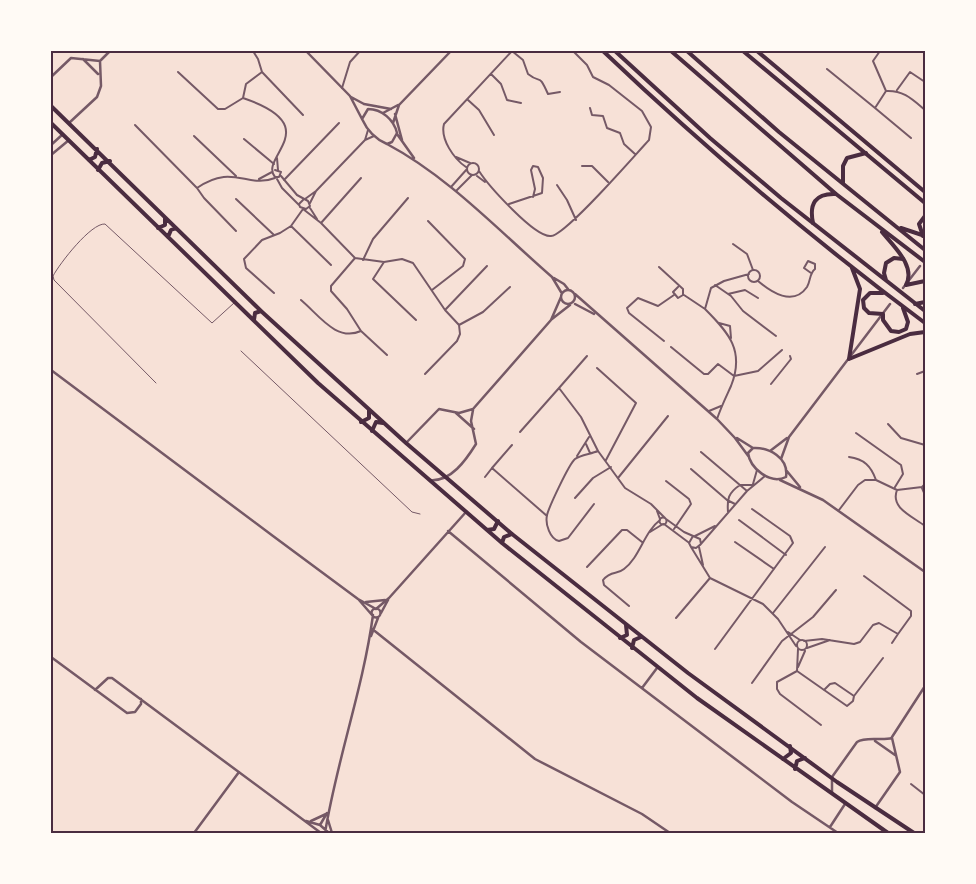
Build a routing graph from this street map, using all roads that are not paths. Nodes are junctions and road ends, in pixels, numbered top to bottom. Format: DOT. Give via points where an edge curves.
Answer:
graph roads {
  1 [pos="110,51"];
  2 [pos="253,51"];
  3 [pos="306,51"];
  4 [pos="360,51"];
  5 [pos="451,51"];
  6 [pos="512,51"];
  7 [pos="573,51"];
  8 [pos="603,51"];
  9 [pos="615,51"];
  10 [pos="671,51"];
  11 [pos="687,51"];
  12 [pos="743,51"];
  13 [pos="757,51"];
  14 [pos="880,51"];
  15 [pos="82,58"];
  16 [pos="100,61"];
  17 [pos="827,69"];
  18 [pos="178,72"];
  19 [pos="262,72"];
  20 [pos="491,74"];
  21 [pos="100,75"];
  22 [pos="51,77"];
  23 [pos="925,82"];
  24 [pos="342,88"];
  25 [pos="897,90"];
  26 [pos="886,91"];
  27 [pos="560,92"];
  28 [pos="350,96"];
  29 [pos="243,98"];
  30 [pos="468,100"];
  31 [pos="521,103"];
  32 [pos="364,104"];
  33 [pos="399,105"];
  34 [pos="51,106"];
  35 [pos="590,108"];
  36 [pos="875,108"];
  37 [pos="372,109"];
  38 [pos="391,109"];
  39 [pos="925,110"];
  40 [pos="382,113"];
  41 [pos="395,113"];
  42 [pos="303,115"];
  43 [pos="362,119"];
  44 [pos="51,123"];
  45 [pos="69,123"];
  46 [pos="339,123"];
  47 [pos="393,123"];
  48 [pos="135,125"];
  49 [pos="368,130"];
  50 [pos="397,133"];
  51 [pos="62,134"];
  52 [pos="194,136"];
  53 [pos="374,136"];
  54 [pos="494,136"];
  55 [pos="910,138"];
  56 [pos="244,139"];
  57 [pos="69,140"];
  58 [pos="365,140"];
  59 [pos="386,144"];
  60 [pos="402,144"];
  61 [pos="51,145"];
  62 [pos="97,149"];
  63 [pos="866,153"];
  64 [pos="635,154"];
  65 [pos="51,155"];
  66 [pos="456,157"];
  67 [pos="277,158"];
  68 [pos="415,159"];
  69 [pos="89,160"];
  70 [pos="110,161"];
  71 [pos="274,164"];
  72 [pos="471,164"];
  73 [pos="582,166"];
  74 [pos="466,168"];
  75 [pos="98,170"];
  76 [pos="275,170"];
  77 [pos="479,171"];
  78 [pos="472,175"];
  79 [pos="236,176"];
  80 [pos="280,176"];
  81 [pos="476,176"];
  82 [pos="277,178"];
  83 [pos="361,178"];
  84 [pos="259,180"];
  85 [pos="284,180"];
  86 [pos="608,182"];
  87 [pos="487,183"];
  88 [pos="843,183"];
  89 [pos="557,185"];
  90 [pos="451,186"];
  91 [pos="918,187"];
  92 [pos="925,187"];
  93 [pos="197,188"];
  94 [pos="535,189"];
  95 [pos="291,190"];
  96 [pos="316,191"];
  97 [pos="456,191"];
  98 [pos="925,192"];
  99 [pos="287,193"];
  100 [pos="542,193"];
  101 [pos="836,194"];
  102 [pos="533,197"];
  103 [pos="408,198"];
  104 [pos="236,199"];
  105 [pos="304,200"];
  106 [pos="925,203"];
  107 [pos="310,204"];
  108 [pos="300,205"];
  109 [pos="508,205"];
  110 [pos="309,207"];
  111 [pos="303,210"];
  112 [pos="925,216"];
  113 [pos="165,217"];
  114 [pos="576,220"];
  115 [pos="318,221"];
  116 [pos="428,222"];
  117 [pos="321,223"];
  118 [pos="813,224"];
  119 [pos="894,225"];
  120 [pos="291,226"];
  121 [pos="877,226"];
  122 [pos="158,228"];
  123 [pos="176,228"];
  124 [pos="236,231"];
  125 [pos="274,235"];
  126 [pos="924,236"];
  127 [pos="168,237"];
  128 [pos="733,244"];
  129 [pos="925,250"];
  130 [pos="355,258"];
  131 [pos="363,260"];
  132 [pos="903,260"];
  133 [pos="384,262"];
  134 [pos="925,262"];
  135 [pos="849,263"];
  136 [pos="331,265"];
  137 [pos="488,266"];
  138 [pos="920,266"];
  139 [pos="659,267"];
  140 [pos="753,270"];
  141 [pos="811,272"];
  142 [pos="749,274"];
  143 [pos="552,277"];
  144 [pos="758,280"];
  145 [pos="886,280"];
  146 [pos="925,281"];
  147 [pos="715,285"];
  148 [pos="510,287"];
  149 [pos="678,287"];
  150 [pos="905,287"];
  151 [pos="432,290"];
  152 [pos="568,290"];
  153 [pos="561,292"];
  154 [pos="274,293"];
  155 [pos="886,293"];
  156 [pos="575,294"];
  157 [pos="728,294"];
  158 [pos="674,295"];
  159 [pos="683,295"];
  160 [pos="561,297"];
  161 [pos="758,298"];
  162 [pos="301,300"];
  163 [pos="235,301"];
  164 [pos="252,301"];
  165 [pos="925,302"];
  166 [pos="572,304"];
  167 [pos="890,304"];
  168 [pos="915,304"];
  169 [pos="902,306"];
  170 [pos="705,309"];
  171 [pos="244,310"];
  172 [pos="445,310"];
  173 [pos="262,311"];
  174 [pos="925,311"];
  175 [pos="596,314"];
  176 [pos="883,314"];
  177 [pos="254,320"];
  178 [pos="416,320"];
  179 [pos="551,320"];
  180 [pos="719,323"];
  181 [pos="925,323"];
  182 [pos="459,325"];
  183 [pos="361,331"];
  184 [pos="925,332"];
  185 [pos="776,336"];
  186 [pos="730,338"];
  187 [pos="664,341"];
  188 [pos="670,346"];
  189 [pos="782,350"];
  190 [pos="241,351"];
  191 [pos="387,355"];
  192 [pos="587,356"];
  193 [pos="790,356"];
  194 [pos="849,359"];
  195 [pos="597,368"];
  196 [pos="51,370"];
  197 [pos="925,371"];
  198 [pos="425,374"];
  199 [pos="917,374"];
  200 [pos="734,376"];
  201 [pos="156,383"];
  202 [pos="771,384"];
  203 [pos="559,388"];
  204 [pos="721,406"];
  205 [pos="473,409"];
  206 [pos="369,410"];
  207 [pos="709,411"];
  208 [pos="455,412"];
  209 [pos="668,416"];
  210 [pos="717,419"];
  211 [pos="361,422"];
  212 [pos="383,423"];
  213 [pos="888,424"];
  214 [pos="474,430"];
  215 [pos="372,431"];
  216 [pos="520,432"];
  217 [pos="856,433"];
  218 [pos="589,437"];
  219 [pos="789,437"];
  220 [pos="735,438"];
  221 [pos="406,443"];
  222 [pos="586,444"];
  223 [pos="512,445"];
  224 [pos="925,445"];
  225 [pos="753,448"];
  226 [pos="770,451"];
  227 [pos="598,452"];
  228 [pos="701,452"];
  229 [pos="591,454"];
  230 [pos="749,457"];
  231 [pos="849,457"];
  232 [pos="576,458"];
  233 [pos="781,459"];
  234 [pos="606,460"];
  235 [pos="610,466"];
  236 [pos="492,468"];
  237 [pos="691,469"];
  238 [pos="757,470"];
  239 [pos="786,470"];
  240 [pos="765,476"];
  241 [pos="447,477"];
  242 [pos="485,477"];
  243 [pos="618,478"];
  244 [pos="426,479"];
  245 [pos="780,480"];
  246 [pos="876,480"];
  247 [pos="666,481"];
  248 [pos="753,484"];
  249 [pos="925,484"];
  250 [pos="740,485"];
  251 [pos="922,487"];
  252 [pos="801,488"];
  253 [pos="896,488"];
  254 [pos="747,491"];
  255 [pos="925,495"];
  256 [pos="575,498"];
  257 [pos="727,500"];
  258 [pos="594,504"];
  259 [pos="735,504"];
  260 [pos="656,508"];
  261 [pos="752,509"];
  262 [pos="839,510"];
  263 [pos="466,512"];
  264 [pos="728,513"];
  265 [pos="420,514"];
  266 [pos="546,516"];
  267 [pos="666,518"];
  268 [pos="660,519"];
  269 [pos="739,520"];
  270 [pos="498,521"];
  271 [pos="664,524"];
  272 [pos="717,525"];
  273 [pos="676,526"];
  274 [pos="925,526"];
  275 [pos="674,529"];
  276 [pos="487,530"];
  277 [pos="448,531"];
  278 [pos="648,533"];
  279 [pos="512,534"];
  280 [pos="694,536"];
  281 [pos="642,542"];
  282 [pos="735,542"];
  283 [pos="502,543"];
  284 [pos="689,543"];
  285 [pos="700,546"];
  286 [pos="691,547"];
  287 [pos="825,547"];
  288 [pos="786,555"];
  289 [pos="587,567"];
  290 [pos="704,570"];
  291 [pos="774,570"];
  292 [pos="925,572"];
  293 [pos="864,576"];
  294 [pos="710,578"];
  295 [pos="836,590"];
  296 [pos="389,598"];
  297 [pos="753,598"];
  298 [pos="358,599"];
  299 [pos="365,602"];
  300 [pos="629,606"];
  301 [pos="376,609"];
  302 [pos="773,613"];
  303 [pos="372,615"];
  304 [pos="380,615"];
  305 [pos="676,618"];
  306 [pos="626,625"];
  307 [pos="373,628"];
  308 [pos="898,634"];
  309 [pos="792,636"];
  310 [pos="620,638"];
  311 [pos="641,638"];
  312 [pos="830,640"];
  313 [pos="803,641"];
  314 [pos="892,643"];
  315 [pos="797,647"];
  316 [pos="632,648"];
  317 [pos="715,648"];
  318 [pos="806,649"];
  319 [pos="51,657"];
  320 [pos="883,658"];
  321 [pos="798,667"];
  322 [pos="658,668"];
  323 [pos="797,671"];
  324 [pos="752,683"];
  325 [pos="925,686"];
  326 [pos="100,687"];
  327 [pos="642,688"];
  328 [pos="95,690"];
  329 [pos="824,690"];
  330 [pos="99,693"];
  331 [pos="854,696"];
  332 [pos="142,699"];
  333 [pos="146,702"];
  334 [pos="141,704"];
  335 [pos="821,725"];
  336 [pos="892,738"];
  337 [pos="874,740"];
  338 [pos="790,746"];
  339 [pos="896,755"];
  340 [pos="804,758"];
  341 [pos="783,759"];
  342 [pos="795,768"];
  343 [pos="239,772"];
  344 [pos="832,777"];
  345 [pos="911,784"];
  346 [pos="925,795"];
  347 [pos="833,796"];
  348 [pos="845,804"];
  349 [pos="875,808"];
  350 [pos="329,809"];
  351 [pos="327,813"];
  352 [pos="328,819"];
  353 [pos="305,821"];
  354 [pos="309,822"];
  355 [pos="902,825"];
  356 [pos="320,826"];
  357 [pos="830,827"];
  358 [pos="318,830"];
  359 [pos="328,832"];
  360 [pos="194,833"];
  361 [pos="321,833"];
  362 [pos="670,833"];
  363 [pos="838,833"];
  364 [pos="888,833"];
  365 [pos="906,833"];
  366 [pos="914,833"];
  1 -- 16 [label="street"];
  2 -- 19 [label="street"];
  3 -- 24 [label="street"];
  4 -- 24 [label="street" via="350,62"];
  5 -- 33 [label="street"];
  6 -- 20 [label="street"];
  6 -- 27 [label="street" via="523,60 528,74 541,79 548,94"];
  7 -- 64 [label="street" via="588,65 593,77 617,91 642,111 649,121 649,140"];
  8 -- 135 [label="main road" via="703,144"];
  9 -- 118 [label="main road" via="710,138"];
  10 -- 101 [label="main road"];
  11 -- 88 [label="main road"];
  12 -- 63 [label="main road"];
  13 -- 91 [label="main road"];
  14 -- 26 [label="street" via="873,61"];
  15 -- 16 [label="street"];
  15 -- 21 [label="street"];
  15 -- 22 [label="street" via="68,59"];
  16 -- 21 [label="street"];
  17 -- 36 [label="street"];
  18 -- 29 [label="street" via="218,109 225,109"];
  19 -- 29 [label="street" via="246,84"];
  19 -- 42 [label="street"];
  20 -- 30 [label="street"];
  20 -- 31 [label="street" via="501,84 507,100"];
  21 -- 45 [label="street" via="97,97"];
  23 -- 25 [label="street" via="910,72"];
  24 -- 28 [label="street"];
  25 -- 26 [label="street"];
  25 -- 39 [label="street"];
  26 -- 36 [label="street"];
  28 -- 32 [label="street"];
  28 -- 43 [label="street"];
  29 -- 67 [label="street" via="276,113 284,123 286,136"];
  30 -- 54 [label="street" via="479,110"];
  30 -- 66 [label="street" via="448,120 443,130 446,142"];
  32 -- 37 [label="street"];
  32 -- 38 [label="street"];
  33 -- 38 [label="street"];
  33 -- 41 [label="street"];
  34 -- 45 [label="main road"];
  35 -- 64 [label="street" via="592,115 603,116 607,128 620,133 624,144"];
  36 -- 55 [label="street"];
  37 -- 40 [label="street"];
  37 -- 43 [label="street" via="364,112"];
  38 -- 40 [label="street"];
  40 -- 47 [label="street"];
  41 -- 47 [label="street"];
  41 -- 60 [label="street"];
  43 -- 49 [label="street"];
  44 -- 51 [label="main road"];
  45 -- 62 [label="main road"];
  46 -- 85 [label="street"];
  47 -- 50 [label="street"];
  48 -- 93 [label="street"];
  49 -- 53 [label="street"];
  49 -- 58 [label="street"];
  50 -- 59 [label="street" via="394,140"];
  50 -- 60 [label="street"];
  51 -- 57 [label="main road"];
  51 -- 61 [label="street"];
  52 -- 79 [label="street"];
  53 -- 58 [label="street"];
  53 -- 59 [label="street"];
  56 -- 71 [label="street"];
  57 -- 65 [label="street"];
  57 -- 69 [label="main road"];
  58 -- 96 [label="street"];
  59 -- 68 [label="street"];
  60 -- 68 [label="street"];
  62 -- 69 [label="main road"];
  62 -- 70 [label="main road"];
  63 -- 88 [label="main road" via="848,158 843,166"];
  63 -- 106 [label="main road"];
  64 -- 86 [label="street"];
  66 -- 72 [label="street"];
  66 -- 74 [label="street"];
  67 -- 71 [label="street"];
  67 -- 76 [label="street"];
  68 -- 90 [label="street"];
  69 -- 75 [label="main road"];
  70 -- 75 [label="main road" via="102,163"];
  70 -- 113 [label="main road"];
  71 -- 76 [label="street"];
  72 -- 74 [label="street"];
  72 -- 77 [label="street"];
  73 -- 86 [label="street" via="592,166"];
  74 -- 78 [label="street"];
  74 -- 90 [label="street"];
  75 -- 122 [label="main road"];
  76 -- 80 [label="street"];
  76 -- 82 [label="street" via="273,175"];
  76 -- 84 [label="street"];
  77 -- 81 [label="street"];
  77 -- 87 [label="street"];
  78 -- 81 [label="street"];
  78 -- 97 [label="street"];
  79 -- 84 [label="street"];
  79 -- 93 [label="street" via="212,179"];
  80 -- 82 [label="street"];
  80 -- 85 [label="street"];
  81 -- 87 [label="street"];
  82 -- 84 [label="street"];
  82 -- 99 [label="street"];
  83 -- 117 [label="street"];
  85 -- 95 [label="street"];
  86 -- 114 [label="street"];
  87 -- 109 [label="street"];
  88 -- 119 [label="main road"];
  89 -- 114 [label="street"];
  90 -- 97 [label="street"];
  91 -- 92 [label="main road"];
  91 -- 98 [label="main road"];
  93 -- 124 [label="street"];
  94 -- 100 [label="street"];
  94 -- 100 [label="street" via="531,170 536,166 543,178"];
  94 -- 102 [label="street"];
  95 -- 99 [label="street"];
  95 -- 105 [label="street"];
  96 -- 105 [label="street"];
  96 -- 107 [label="street"];
  97 -- 143 [label="street"];
  99 -- 108 [label="street"];
  100 -- 102 [label="street"];
  101 -- 118 [label="main road" via="822,194 814,201 811,211"];
  101 -- 121 [label="main road"];
  102 -- 109 [label="street"];
  103 -- 131 [label="street" via="373,239"];
  104 -- 125 [label="street"];
  105 -- 107 [label="street"];
  105 -- 108 [label="street"];
  107 -- 110 [label="street"];
  108 -- 111 [label="street"];
  109 -- 114 [label="street" via="547,236 557,235"];
  110 -- 111 [label="street"];
  110 -- 115 [label="street"];
  111 -- 115 [label="street"];
  111 -- 120 [label="street"];
  112 -- 126 [label="main road" via="919,224"];
  113 -- 122 [label="main road" via="165,225"];
  113 -- 123 [label="main road"];
  115 -- 117 [label="street"];
  116 -- 151 [label="street" via="466,259 463,266"];
  117 -- 130 [label="street"];
  118 -- 145 [label="main road"];
  119 -- 126 [label="main road"];
  119 -- 129 [label="main road"];
  120 -- 125 [label="street"];
  120 -- 136 [label="street"];
  121 -- 132 [label="main road"];
  121 -- 134 [label="main road"];
  122 -- 127 [label="main road"];
  123 -- 127 [label="main road" via="169,232"];
  123 -- 164 [label="main road"];
  125 -- 154 [label="street" via="262,240 243,261 246,268"];
  127 -- 163 [label="main road"];
  128 -- 140 [label="street" via="747,254"];
  130 -- 131 [label="street"];
  130 -- 183 [label="street" via="330,289"];
  131 -- 133 [label="street"];
  132 -- 145 [label="main road" via="894,258 886,263"];
  132 -- 150 [label="main road" via="910,274"];
  133 -- 151 [label="street" via="410,261"];
  133 -- 178 [label="street" via="373,279"];
  135 -- 155 [label="main road"];
  135 -- 194 [label="main road" via="860,289"];
  137 -- 172 [label="street"];
  138 -- 150 [label="street"];
  139 -- 149 [label="street"];
  140 -- 142 [label="street"];
  140 -- 144 [label="street" via="759,272"];
  141 -- 141 [label="street" via="815,266 808,261 804,268"];
  141 -- 144 [label="street" via="804,290 793,296 774,294"];
  142 -- 144 [label="street" via="752,282"];
  142 -- 147 [label="street"];
  143 -- 152 [label="street"];
  143 -- 153 [label="street"];
  145 -- 168 [label="main road"];
  146 -- 150 [label="main road"];
  147 -- 157 [label="street"];
  147 -- 170 [label="street" via="711,288"];
  148 -- 182 [label="street" via="483,312"];
  149 -- 158 [label="street"];
  149 -- 159 [label="street" via="683,289"];
  151 -- 172 [label="street"];
  152 -- 153 [label="street"];
  152 -- 156 [label="street"];
  153 -- 160 [label="street"];
  155 -- 169 [label="main road"];
  155 -- 176 [label="main road" via="870,292 863,300 869,313"];
  156 -- 166 [label="street"];
  156 -- 175 [label="street"];
  157 -- 161 [label="street" via="745,290"];
  157 -- 185 [label="street" via="743,311"];
  158 -- 159 [label="street" via="678,298"];
  158 -- 187 [label="street" via="658,306 639,298 627,308"];
  159 -- 170 [label="street"];
  160 -- 166 [label="street"];
  160 -- 179 [label="street"];
  162 -- 183 [label="street" via="339,333"];
  163 -- 171 [label="main road"];
  163 -- 201 [label="lane" via="212,323 105,224 97,225 63,260 54,280"];
  164 -- 171 [label="main road"];
  164 -- 173 [label="main road"];
  165 -- 168 [label="main road"];
  166 -- 175 [label="street"];
  166 -- 179 [label="street"];
  167 -- 176 [label="street"];
  168 -- 174 [label="main road"];
  169 -- 176 [label="main road" via="908,322 902,331 891,331 883,320"];
  169 -- 181 [label="main road"];
  170 -- 180 [label="street"];
  171 -- 177 [label="main road"];
  172 -- 182 [label="street"];
  173 -- 177 [label="main road" via="255,313"];
  173 -- 206 [label="main road"];
  175 -- 207 [label="street"];
  176 -- 194 [label="street"];
  177 -- 211 [label="main road"];
  179 -- 205 [label="street"];
  180 -- 186 [label="street"];
  180 -- 186 [label="street" via="730,326"];
  182 -- 198 [label="street" via="457,341"];
  183 -- 191 [label="street"];
  184 -- 194 [label="main road" via="910,334"];
  186 -- 200 [label="street" via="736,351"];
  188 -- 200 [label="street" via="704,374 716,365"];
  189 -- 200 [label="street" via="758,371"];
  190 -- 265 [label="lane" via="412,512"];
  192 -- 203 [label="street"];
  193 -- 202 [label="street" via="791,359"];
  194 -- 219 [label="street"];
  195 -- 234 [label="street" via="636,403"];
  196 -- 298 [label="street"];
  197 -- 199 [label="street"];
  200 -- 204 [label="street"];
  203 -- 216 [label="street"];
  203 -- 218 [label="street" via="581,417"];
  204 -- 207 [label="street"];
  204 -- 210 [label="street"];
  205 -- 208 [label="street"];
  205 -- 214 [label="street"];
  206 -- 211 [label="main road" via="369,418"];
  206 -- 212 [label="main road"];
  207 -- 210 [label="street"];
  208 -- 214 [label="street"];
  208 -- 221 [label="street" via="439,409"];
  209 -- 243 [label="street"];
  210 -- 220 [label="street"];
  211 -- 215 [label="main road"];
  212 -- 215 [label="main road" via="376,422"];
  212 -- 221 [label="main road"];
  213 -- 224 [label="street" via="901,438"];
  214 -- 241 [label="street" via="476,444"];
  215 -- 244 [label="main road"];
  217 -- 253 [label="street" via="901,465 903,474"];
  218 -- 222 [label="street"];
  218 -- 227 [label="street"];
  219 -- 226 [label="street"];
  219 -- 233 [label="street"];
  220 -- 225 [label="street"];
  220 -- 230 [label="street"];
  221 -- 241 [label="main road"];
  222 -- 229 [label="street"];
  222 -- 232 [label="street"];
  223 -- 236 [label="street"];
  225 -- 226 [label="street"];
  225 -- 230 [label="street" via="748,453"];
  226 -- 233 [label="street"];
  227 -- 229 [label="street"];
  227 -- 234 [label="street"];
  228 -- 250 [label="street"];
  229 -- 232 [label="street"];
  230 -- 238 [label="street"];
  231 -- 246 [label="street" via="871,468"];
  232 -- 266 [label="street" via="568,467"];
  233 -- 239 [label="street"];
  234 -- 235 [label="street"];
  235 -- 243 [label="street"];
  235 -- 256 [label="street" via="593,478"];
  236 -- 242 [label="street"];
  236 -- 266 [label="street"];
  237 -- 257 [label="street"];
  238 -- 240 [label="street"];
  238 -- 248 [label="street"];
  239 -- 245 [label="street" via="786,477"];
  239 -- 252 [label="street"];
  240 -- 245 [label="street"];
  240 -- 248 [label="street"];
  241 -- 244 [label="street"];
  241 -- 270 [label="main road"];
  243 -- 260 [label="street" via="625,488"];
  244 -- 263 [label="main road"];
  245 -- 252 [label="street"];
  246 -- 253 [label="street"];
  246 -- 262 [label="street" via="861,482"];
  247 -- 273 [label="street" via="691,502"];
  248 -- 250 [label="street"];
  248 -- 254 [label="street"];
  249 -- 251 [label="street"];
  250 -- 254 [label="street"];
  250 -- 257 [label="street"];
  251 -- 253 [label="street"];
  251 -- 255 [label="street"];
  252 -- 262 [label="street"];
  253 -- 274 [label="street" via="894,497 898,506"];
  254 -- 259 [label="street"];
  257 -- 259 [label="street"];
  257 -- 264 [label="street"];
  258 -- 266 [label="street" via="568,538 562,541 552,538"];
  259 -- 264 [label="street"];
  260 -- 267 [label="street"];
  260 -- 268 [label="street"];
  261 -- 288 [label="street" via="790,536 793,544"];
  262 -- 292 [label="street"];
  263 -- 276 [label="main road"];
  263 -- 277 [label="street"];
  264 -- 272 [label="street"];
  267 -- 268 [label="street"];
  267 -- 271 [label="street"];
  267 -- 273 [label="street"];
  268 -- 271 [label="street"];
  268 -- 278 [label="street"];
  269 -- 288 [label="street"];
  270 -- 276 [label="main road" via="494,529"];
  270 -- 279 [label="main road"];
  271 -- 275 [label="street"];
  271 -- 278 [label="street"];
  272 -- 280 [label="street"];
  272 -- 285 [label="street"];
  273 -- 275 [label="street"];
  273 -- 280 [label="street"];
  275 -- 284 [label="street"];
  276 -- 283 [label="main road"];
  277 -- 296 [label="street"];
  277 -- 327 [label="street" via="581,642"];
  278 -- 281 [label="street"];
  279 -- 283 [label="main road" via="504,537"];
  279 -- 306 [label="main road"];
  280 -- 284 [label="street"];
  280 -- 285 [label="street" via="700,540"];
  281 -- 289 [label="street" via="627,530 622,530"];
  281 -- 300 [label="street" via="624,569 608,574 603,581"];
  282 -- 291 [label="street"];
  283 -- 310 [label="main road"];
  284 -- 286 [label="street"];
  285 -- 286 [label="street"];
  285 -- 290 [label="street"];
  286 -- 290 [label="street"];
  287 -- 302 [label="street"];
  288 -- 291 [label="street"];
  290 -- 294 [label="street"];
  291 -- 297 [label="street"];
  293 -- 308 [label="street" via="911,611"];
  294 -- 297 [label="street"];
  294 -- 305 [label="street"];
  295 -- 309 [label="street"];
  296 -- 299 [label="street"];
  296 -- 301 [label="street"];
  296 -- 304 [label="street"];
  297 -- 302 [label="street"];
  297 -- 317 [label="street"];
  298 -- 299 [label="street"];
  298 -- 303 [label="street"];
  299 -- 301 [label="street"];
  301 -- 303 [label="street"];
  301 -- 304 [label="street"];
  302 -- 309 [label="street"];
  303 -- 304 [label="street"];
  303 -- 307 [label="street"];
  304 -- 307 [label="street"];
  306 -- 310 [label="main road" via="627,635"];
  306 -- 311 [label="main road"];
  307 -- 350 [label="street"];
  307 -- 362 [label="street" via="535,759 642,814"];
  308 -- 312 [label="street" via="879,623 870,627 857,643"];
  308 -- 314 [label="street"];
  309 -- 313 [label="street"];
  309 -- 315 [label="street"];
  309 -- 324 [label="street" via="782,642"];
  310 -- 316 [label="main road"];
  311 -- 316 [label="main road" via="633,641"];
  311 -- 338 [label="main road"];
  312 -- 313 [label="street"];
  312 -- 318 [label="street"];
  313 -- 315 [label="street"];
  313 -- 318 [label="street"];
  315 -- 318 [label="street"];
  315 -- 321 [label="street"];
  316 -- 322 [label="main road"];
  318 -- 321 [label="street"];
  319 -- 328 [label="street"];
  320 -- 331 [label="street"];
  321 -- 323 [label="street"];
  322 -- 327 [label="street"];
  322 -- 341 [label="main road"];
  323 -- 329 [label="street"];
  323 -- 335 [label="street" via="777,682 777,689"];
  325 -- 336 [label="street"];
  326 -- 328 [label="street"];
  326 -- 330 [label="street"];
  326 -- 332 [label="street" via="112,678"];
  327 -- 357 [label="street"];
  328 -- 330 [label="street"];
  329 -- 331 [label="street" via="835,683"];
  329 -- 331 [label="street" via="846,706"];
  330 -- 334 [label="street" via="130,714"];
  332 -- 333 [label="street"];
  332 -- 334 [label="street"];
  333 -- 334 [label="street"];
  333 -- 343 [label="street"];
  336 -- 337 [label="street"];
  336 -- 339 [label="street"];
  337 -- 339 [label="street"];
  337 -- 344 [label="street" via="857,742"];
  338 -- 340 [label="main road"];
  338 -- 341 [label="main road" via="791,753"];
  339 -- 349 [label="street" via="900,772"];
  340 -- 342 [label="main road" via="797,761"];
  340 -- 344 [label="main road"];
  341 -- 342 [label="main road"];
  342 -- 347 [label="main road"];
  343 -- 353 [label="street"];
  343 -- 360 [label="street"];
  344 -- 347 [label="street" via="830,787"];
  344 -- 349 [label="main road"];
  345 -- 346 [label="street"];
  347 -- 348 [label="main road"];
  348 -- 357 [label="street"];
  348 -- 364 [label="main road"];
  349 -- 355 [label="main road"];
  350 -- 351 [label="street"];
  350 -- 352 [label="street"];
  351 -- 354 [label="street"];
  351 -- 356 [label="street"];
  352 -- 359 [label="street"];
  352 -- 359 [label="street"];
  353 -- 354 [label="street"];
  353 -- 358 [label="street"];
  354 -- 356 [label="street"];
  355 -- 365 [label="main road"];
  355 -- 366 [label="main road"];
  356 -- 358 [label="street"];
  356 -- 359 [label="street"];
  357 -- 363 [label="street"];
  358 -- 361 [label="street"];
}
